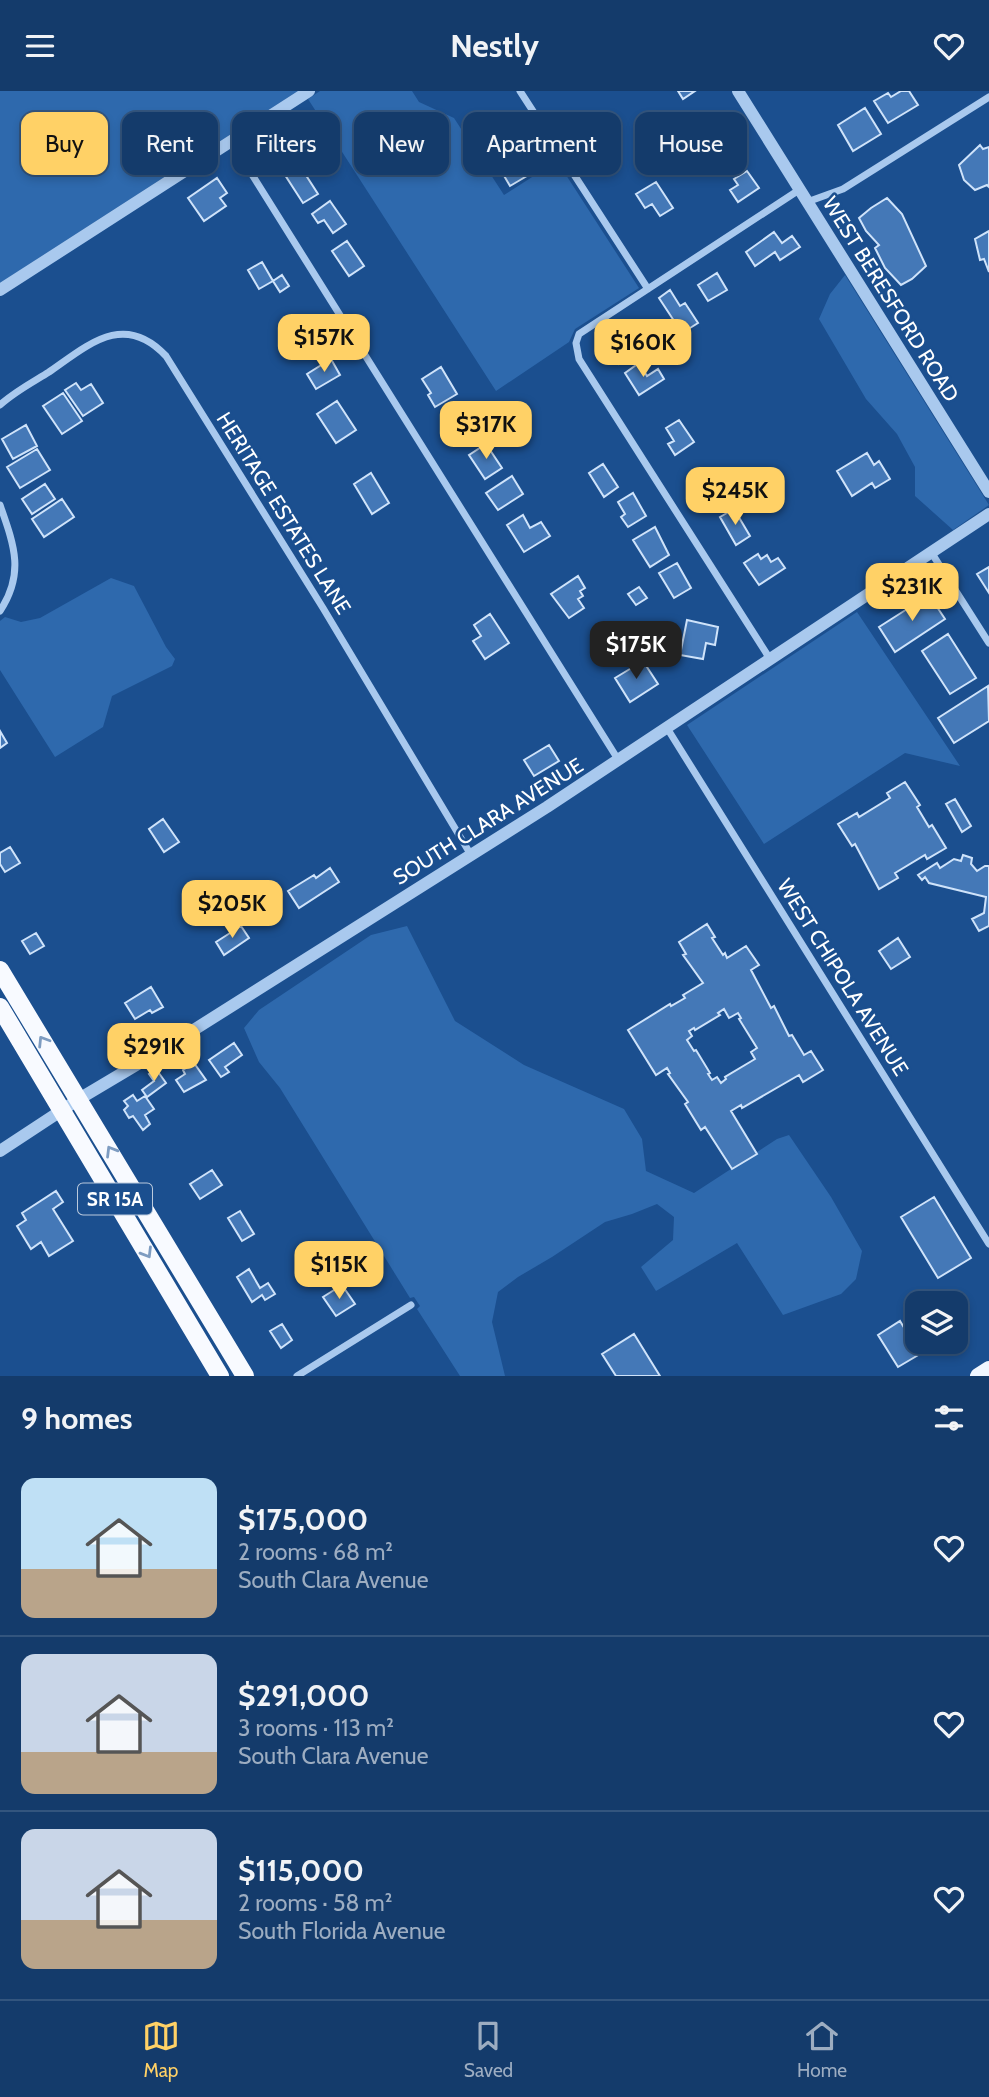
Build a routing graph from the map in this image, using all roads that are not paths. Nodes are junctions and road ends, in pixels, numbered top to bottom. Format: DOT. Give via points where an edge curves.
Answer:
graph roads {
  1 [pos="309,91"];
  2 [pos="520,91"];
  3 [pos="738,91"];
  4 [pos="989,97"];
  5 [pos="231,141"];
  6 [pos="799,190"];
  7 [pos="807,202"];
  8 [pos="648,289"];
  9 [pos="0,290"];
  10 [pos="0,405"];
  11 [pos="989,492"];
  12 [pos="0,505"];
  13 [pos="989,514"];
  14 [pos="931,552"];
  15 [pos="0,611"];
  16 [pos="985,630"];
  17 [pos="989,643"];
  18 [pos="770,659"];
  19 [pos="667,728"];
  20 [pos="619,761"];
  21 [pos="471,855"];
  22 [pos="0,970"];
  23 [pos="0,1007"];
  24 [pos="79,1099"];
  25 [pos="62,1110"];
  26 [pos="0,1151"];
  27 [pos="989,1244"];
  28 [pos="168,1287"];
  29 [pos="411,1305"];
  30 [pos="989,1369"];
  31 [pos="220,1376"];
  32 [pos="231,1376"];
  33 [pos="245,1376"];
  34 [pos="297,1376"];
  35 [pos="978,1376"];
  1 -- 5 [label="street"];
  2 -- 8 [label="street"];
  3 -- 6 [label="street, WEST BERESFORD ROAD"];
  4 -- 7 [label="street" via="843,189"];
  5 -- 9 [label="street"];
  5 -- 20 [label="street"];
  6 -- 7 [label="street, WEST BERESFORD ROAD"];
  6 -- 8 [label="street"];
  7 -- 11 [label="street, WEST BERESFORD ROAD"];
  8 -- 18 [label="street" via="579,334 579,359"];
  10 -- 21 [label="street, HERITAGE ESTATES LANE" via="101,337 129,334 156,346 324,608"];
  12 -- 15 [label="street" via="15,548 15,578"];
  13 -- 14 [label="street, SOUTH CLARA AVENUE"];
  14 -- 16 [label="street"];
  14 -- 18 [label="street, SOUTH CLARA AVENUE"];
  16 -- 17 [label="street"];
  18 -- 19 [label="street, SOUTH CLARA AVENUE"];
  19 -- 20 [label="street, SOUTH CLARA AVENUE"];
  19 -- 27 [label="street, WEST CHIPOLA AVENUE"];
  20 -- 21 [label="street, SOUTH CLARA AVENUE"];
  21 -- 24 [label="street, SOUTH CLARA AVENUE"];
  24 -- 22 [label="highway, SR 15A, one-way"];
  23 -- 25 [label="highway, SR 15A"];
  24 -- 25 [label="street, SOUTH CLARA AVENUE"];
  33 -- 24 [label="highway, SR 15A, one-way"];
  25 -- 26 [label="street, SOUTH CLARA AVENUE"];
  25 -- 28 [label="highway, SR 15A, one-way"];
  28 -- 31 [label="highway, SR 15A"];
  28 -- 32 [label="highway" via="185,1297"];
  29 -- 34 [label="street"];
  30 -- 35 [label="main road"];
}
